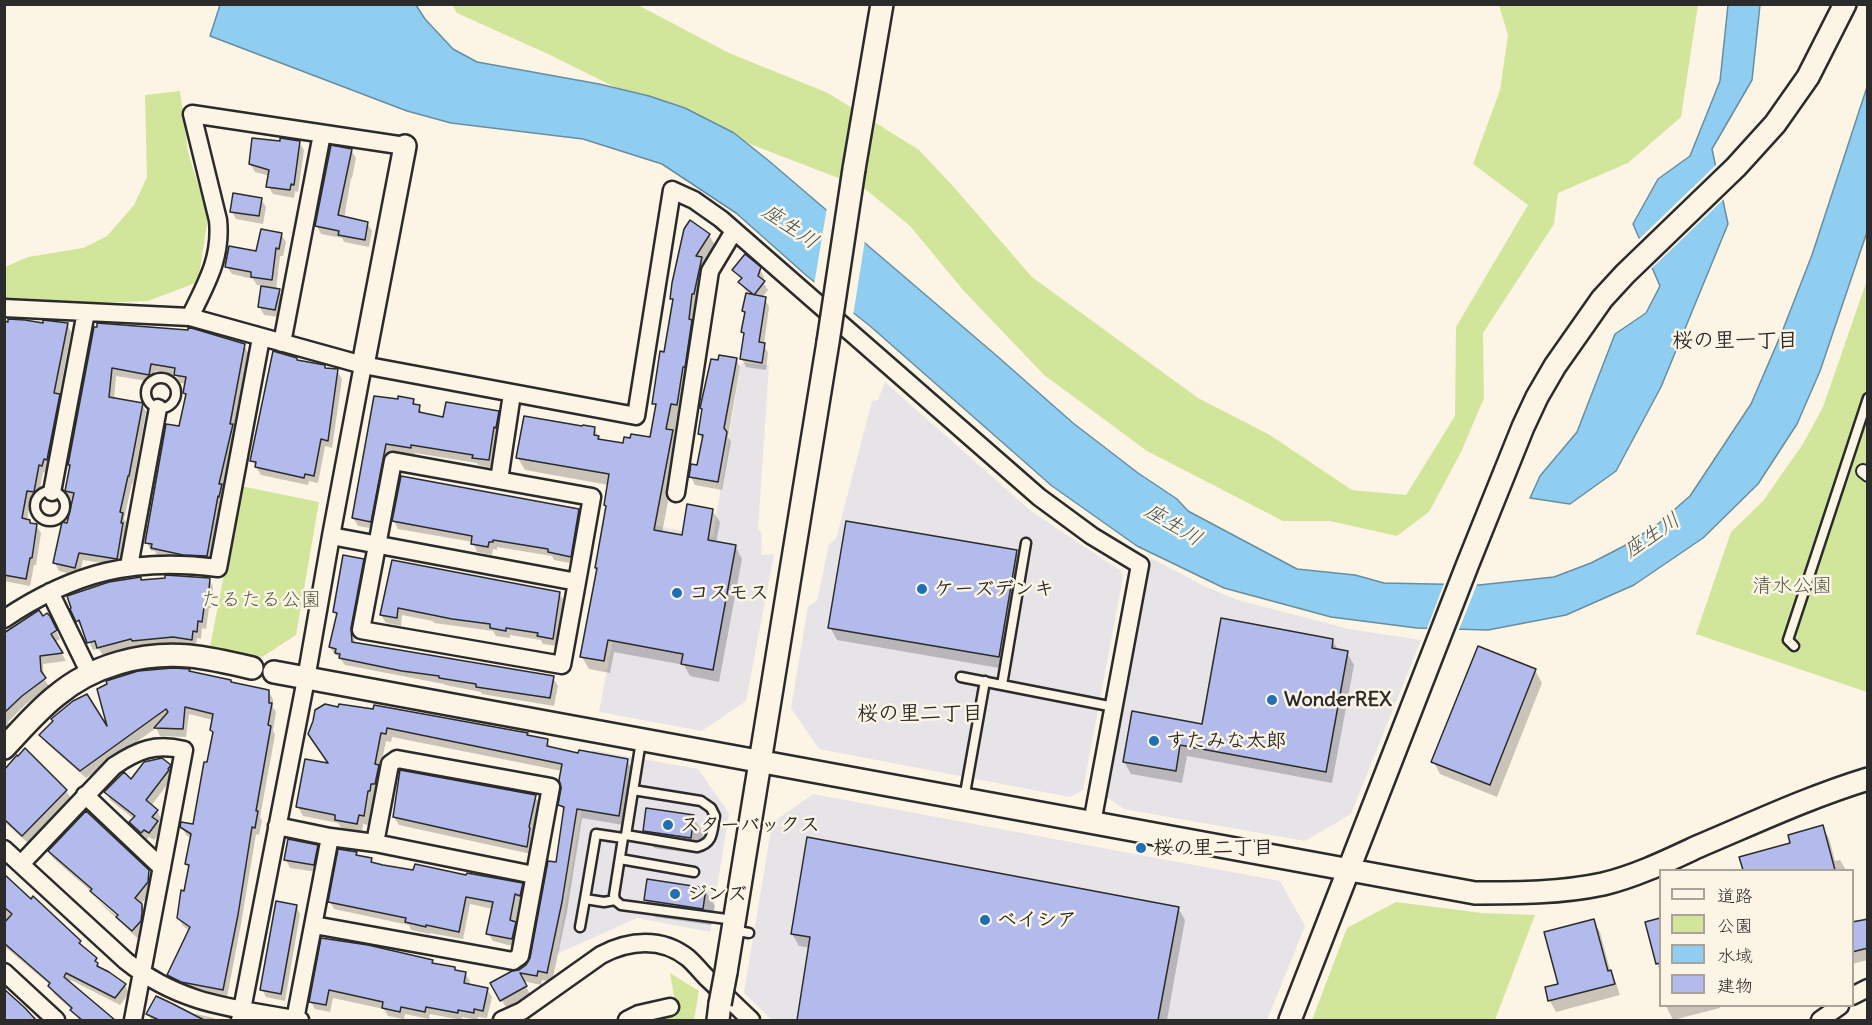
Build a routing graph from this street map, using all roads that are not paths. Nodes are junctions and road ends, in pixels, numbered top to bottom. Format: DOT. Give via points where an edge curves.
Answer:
graph roads {
  1 [pos="882,4"];
  2 [pos="1845,4"];
  3 [pos="322,134"];
  4 [pos="405,146"];
  5 [pos="734,231"];
  6 [pos="4,308"];
  7 [pos="87,312"];
  8 [pos="190,317"];
  9 [pos="261,338"];
  10 [pos="282,343"];
  11 [pos="363,365"];
  12 [pos="512,394"];
  13 [pos="1868,398"];
  14 [pos="158,408"];
  15 [pos="499,480"];
  16 [pos="52,492"];
  17 [pos="676,493"];
  18 [pos="331,536"];
  19 [pos="376,543"];
  20 [pos="1026,543"];
  21 [pos="129,566"];
  22 [pos="577,582"];
  23 [pos="50,592"];
  24 [pos="4,619"];
  25 [pos="1794,646"];
  26 [pos="252,668"];
  27 [pos="274,672"];
  28 [pos="90,674"];
  29 [pos="961,677"];
  30 [pos="306,679"];
  31 [pos="985,681"];
  32 [pos="1002,685"];
  33 [pos="1114,707"];
  34 [pos="641,740"];
  35 [pos="4,748"];
  36 [pos="760,762"];
  37 [pos="1868,779"];
  38 [pos="633,790"];
  39 [pos="85,795"];
  40 [pos="964,799"];
  41 [pos="1092,823"];
  42 [pos="277,826"];
  43 [pos="625,836"];
  44 [pos="330,837"];
  45 [pos="375,843"];
  46 [pos="4,849"];
  47 [pos="620,860"];
  48 [pos="21,864"];
  49 [pos="162,868"];
  50 [pos="1348,871"];
  51 [pos="694,872"];
  52 [pos="534,875"];
  53 [pos="585,899"];
  54 [pos="615,900"];
  55 [pos="314,925"];
  56 [pos="580,927"];
  57 [pos="739,928"];
  58 [pos="4,972"];
  59 [pos="142,974"];
  60 [pos="1868,988"];
  61 [pos="1854,995"];
  62 [pos="670,1007"];
  63 [pos="1837,1007"];
  64 [pos="719,1012"];
  65 [pos="241,1015"];
  66 [pos="56,1020"];
  67 [pos="133,1020"];
  68 [pos="298,1020"];
  69 [pos="502,1020"];
  70 [pos="627,1020"];
  71 [pos="751,1020"];
  72 [pos="1290,1020"];
  73 [pos="1821,1020"];
  1 -- 36 [label="street, bridge"];
  2 -- 50 [label="street" via="1808,77 1775,124 1602,299 1555,366 1523,427"];
  3 -- 4 [label="street"];
  3 -- 8 [label="street" via="192,114 220,236 210,274"];
  3 -- 10 [label="street"];
  4 -- 11 [label="street"];
  5 -- 12 [label="street" via="694,200 672,190 636,416"];
  5 -- 17 [label="street" via="710,271"];
  5 -- 33 [label="street" via="1039,497 1140,565"];
  6 -- 7 [label="street"];
  7 -- 8 [label="street"];
  7 -- 16 [label="street"];
  8 -- 9 [label="street"];
  9 -- 10 [label="street"];
  9 -- 21 [label="street" via="218,568"];
  10 -- 11 [label="street"];
  11 -- 12 [label="street"];
  11 -- 18 [label="street"];
  12 -- 15 [label="street"];
  13 -- 25 [label="lane" via="1788,640"];
  14 -- 21 [label="street"];
  15 -- 19 [label="street" via="393,461"];
  15 -- 22 [label="street" via="592,497"];
  18 -- 19 [label="street"];
  18 -- 30 [label="street"];
  19 -- 22 [label="street"];
  19 -- 22 [label="street" via="361,630 562,665"];
  20 -- 32 [label="lane"];
  21 -- 23 [label="street"];
  23 -- 24 [label="street"];
  23 -- 28 [label="street"];
  26 -- 27 [label="street"];
  26 -- 28 [label="street" via="188,656 150,656"];
  27 -- 30 [label="street"];
  28 -- 35 [label="street" via="52,699"];
  29 -- 31 [label="lane"];
  30 -- 34 [label="street"];
  30 -- 42 [label="street"];
  31 -- 32 [label="lane"];
  31 -- 40 [label="lane"];
  32 -- 33 [label="lane"];
  33 -- 41 [label="street"];
  34 -- 36 [label="street"];
  34 -- 38 [label="lane"];
  36 -- 40 [label="street"];
  36 -- 57 [label="street"];
  37 -- 50 [label="street" via="1802,802 1648,869 1593,885 1475,893"];
  38 -- 43 [label="lane"];
  38 -- 43 [label="lane" via="701,801 716,816 710,842 697,847"];
  39 -- 48 [label="street"];
  39 -- 49 [label="street"];
  39 -- 49 [label="street" via="128,757 159,747 184,750"];
  40 -- 41 [label="street"];
  41 -- 50 [label="street"];
  42 -- 44 [label="street"];
  42 -- 65 [label="street"];
  43 -- 47 [label="lane"];
  43 -- 53 [label="lane" via="596,834"];
  44 -- 45 [label="street"];
  44 -- 55 [label="street"];
  45 -- 52 [label="street"];
  45 -- 52 [label="street" via="390,764 397,759 550,787"];
  46 -- 48 [label="street"];
  47 -- 51 [label="lane"];
  47 -- 54 [label="lane"];
  48 -- 59 [label="street"];
  49 -- 59 [label="street"];
  50 -- 72 [label="street"];
  52 -- 55 [label="street" via="520,956 513,961"];
  53 -- 54 [label="lane"];
  53 -- 56 [label="lane"];
  54 -- 57 [label="lane"];
  55 -- 68 [label="street"];
  57 -- 64 [label="street, bridge"];
  58 -- 66 [label="street"];
  59 -- 65 [label="street" via="181,995"];
  59 -- 67 [label="street"];
  60 -- 61 [label="street"];
  62 -- 70 [label="street"];
  63 -- 73 [label="street"];
  65 -- 68 [label="street"];
  69 -- 71 [label="street" via="522,1011 608,952 644,942 674,949 688,958"];
}
